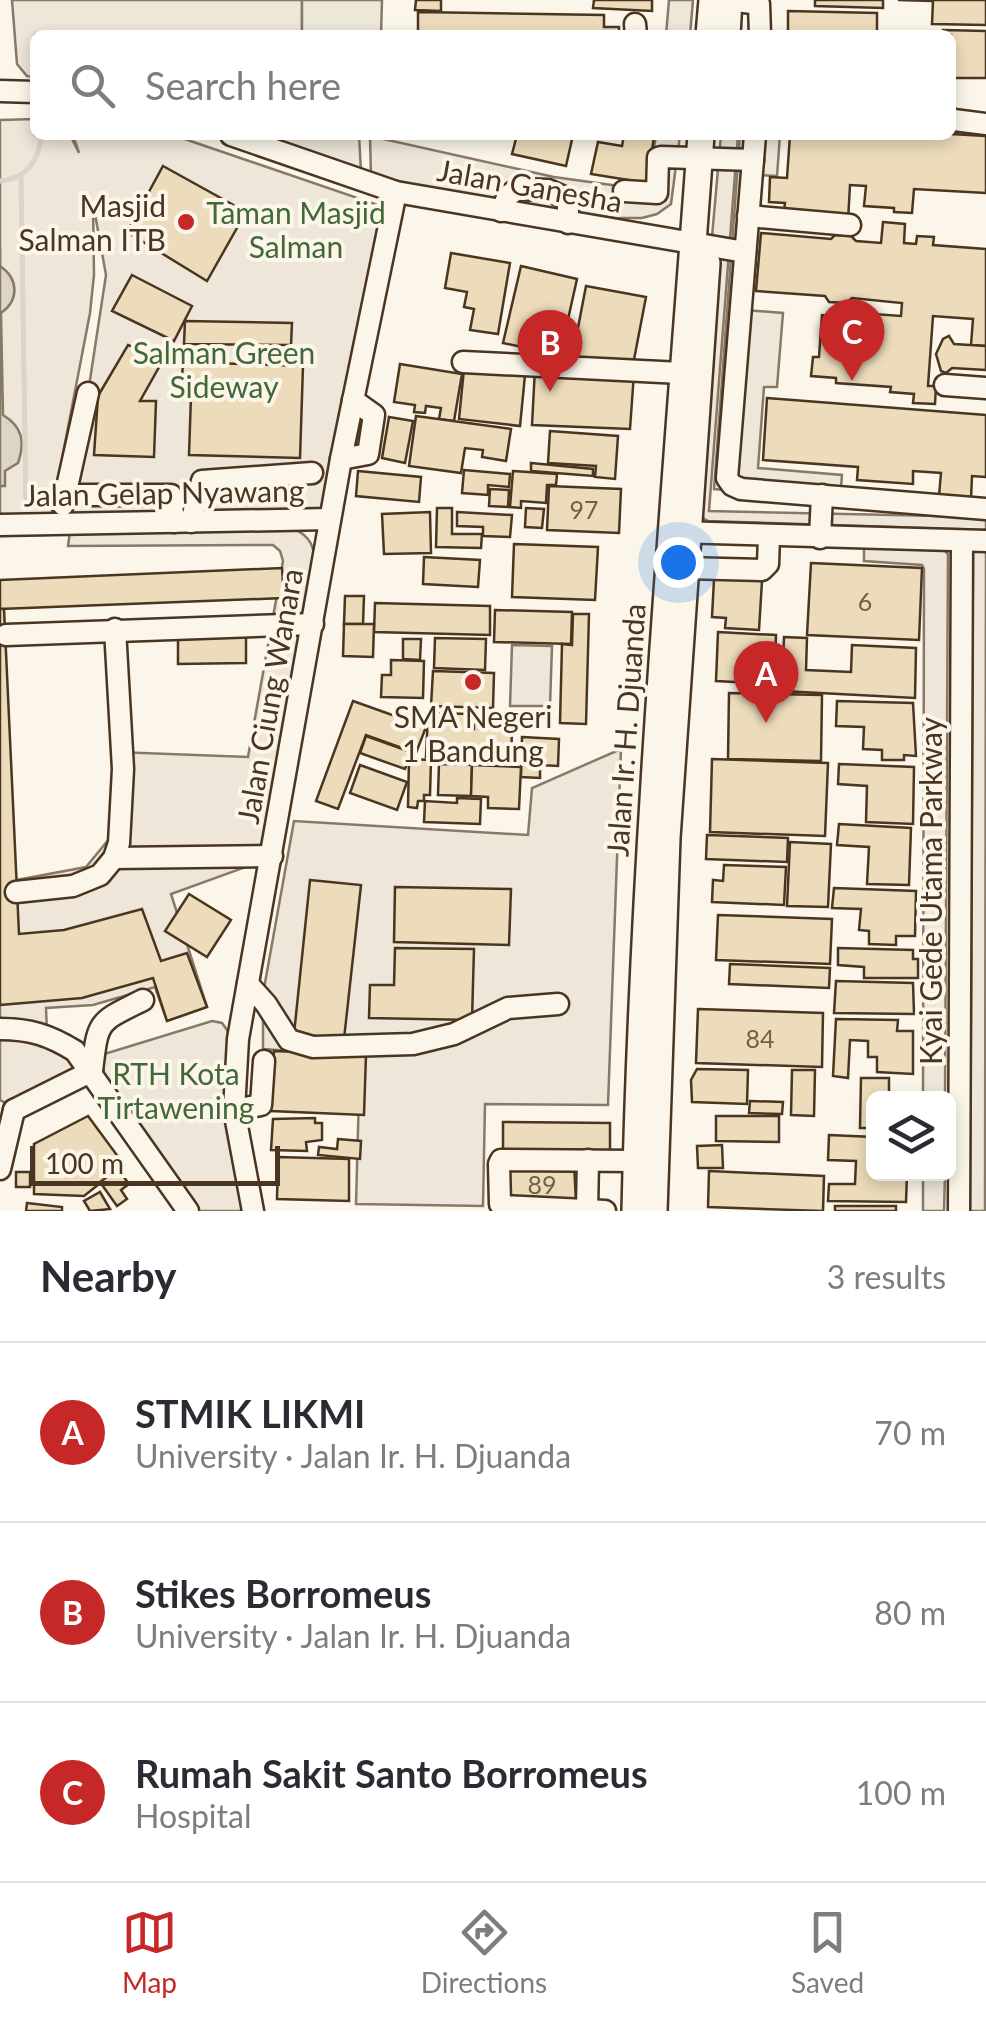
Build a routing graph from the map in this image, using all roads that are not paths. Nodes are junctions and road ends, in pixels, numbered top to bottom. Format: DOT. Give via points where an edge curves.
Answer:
graph roads {
  1 [pos="712,0"];
  2 [pos="729,0"];
  3 [pos="709,30"];
  4 [pos="726,30"];
  5 [pos="760,30"];
  6 [pos="0,91"];
  7 [pos="30,92"];
  8 [pos="956,120"];
  9 [pos="986,124"];
  10 [pos="245,140"];
  11 [pos="755,140"];
  12 [pos="709,146"];
  13 [pos="753,160"];
  14 [pos="396,192"];
  15 [pos="624,192"];
  16 [pos="502,211"];
  17 [pos="748,216"];
  18 [pos="568,223"];
  19 [pos="850,226"];
  20 [pos="718,249"];
  21 [pos="463,362"];
  22 [pos="680,373"];
  23 [pos="945,385"];
  24 [pos="986,388"];
  25 [pos="88,392"];
  26 [pos="312,472"];
  27 [pos="65,495"];
  28 [pos="822,495"];
  29 [pos="986,509"];
  30 [pos="330,519"];
  31 [pos="58,521"];
  32 [pos="182,522"];
  33 [pos="0,525"];
  34 [pos="679,532"];
  35 [pos="769,536"];
  36 [pos="820,538"];
  37 [pos="962,541"];
  38 [pos="986,541"];
  39 [pos="685,568"];
  40 [pos="313,624"];
  41 [pos="115,629"];
  42 [pos="6,635"];
  43 [pos="272,856"];
  44 [pos="114,858"];
  45 [pos="16,892"];
  46 [pos="248,984"];
  47 [pos="143,1000"];
  48 [pos="558,1004"];
  49 [pos="0,1029"];
  50 [pos="264,1061"];
  51 [pos="92,1071"];
  52 [pos="7,1107"];
  53 [pos="234,1110"];
  54 [pos="588,1160"];
  55 [pos="636,1161"];
  56 [pos="0,1170"];
  57 [pos="184,1210"];
  58 [pos="587,1210"];
  59 [pos="254,1211"];
  60 [pos="605,1211"];
  61 [pos="635,1211"];
  62 [pos="654,1211"];
  63 [pos="959,1211"];
  1 -- 3 [label="main road"];
  2 -- 4 [label="main road"];
  2 -- 5 [label="street" via="759,4"];
  6 -- 7 [label="street"];
  8 -- 9 [label="street"];
  10 -- 14 [label="street, Jalan Ganesha"];
  11 -- 13 [label="street"];
  12 -- 13 [label="street"];
  12 -- 15 [label="street" via="658,158 657,193"];
  12 -- 20 [label="main road, Jalan Ir. H. Djuanda"];
  13 -- 17 [label="street"];
  14 -- 16 [label="street, Jalan Ganesha"];
  14 -- 30 [label="street, Jalan Ciung Wanara"];
  16 -- 18 [label="street, Jalan Ganesha"];
  16 -- 18 [label="street" via="517,189 551,180 568,199"];
  17 -- 19 [label="street"];
  17 -- 20 [label="street"];
  18 -- 20 [label="street, Jalan Ganesha"];
  20 -- 22 [label="main road, Jalan Ir. H. Djuanda"];
  20 -- 28 [label="street" via="727,478 741,489"];
  20 -- 34 [label="main road, Jalan Ir. H. Djuanda"];
  21 -- 22 [label="street"];
  22 -- 34 [label="main road, Jalan Ir. H. Djuanda"];
  23 -- 24 [label="street"];
  25 -- 27 [label="street"];
  26 -- 32 [label="street" via="209,478"];
  27 -- 31 [label="street"];
  27 -- 32 [label="street" via="170,495"];
  28 -- 29 [label="street"];
  28 -- 36 [label="street"];
  30 -- 32 [label="street, Jalan Gelap Nyawang"];
  30 -- 40 [label="street, Jalan Ciung Wanara"];
  31 -- 32 [label="street, Jalan Gelap Nyawang"];
  31 -- 33 [label="street, Jalan Gelap Nyawang"];
  34 -- 35 [label="street"];
  34 -- 39 [label="main road, Jalan Ir. H. Djuanda"];
  34 -- 55 [label="main road, Jalan Ir. H. Djuanda" via="650,836"];
  35 -- 36 [label="street"];
  35 -- 39 [label="street" via="762,570"];
  36 -- 37 [label="street"];
  37 -- 38 [label="street"];
  37 -- 63 [label="street, Kyai Gede Utama Parkway"];
  39 -- 62 [label="main road, Jalan Ir. H. Djuanda"];
  40 -- 41 [label="street"];
  40 -- 43 [label="street, Jalan Ciung Wanara"];
  41 -- 42 [label="street"];
  41 -- 44 [label="street" via="123,769"];
  43 -- 44 [label="street"];
  43 -- 46 [label="street, Jalan Ciung Wanara"];
  44 -- 45 [label="street" via="100,875 72,886"];
  46 -- 48 [label="street" via="289,1040 313,1047 414,1044 508,1008"];
  46 -- 53 [label="street, Jalan Ciung Wanara"];
  47 -- 51 [label="street" via="102,1023"];
  49 -- 51 [label="street" via="52,1036"];
  50 -- 53 [label="street" via="261,1105"];
  51 -- 52 [label="street"];
  51 -- 57 [label="street"];
  52 -- 56 [label="street"];
  53 -- 59 [label="street, Jalan Ciung Wanara"];
  54 -- 55 [label="street"];
  54 -- 58 [label="street"];
  54 -- 58 [label="street" via="501,1160 498,1179 502,1206"];
  55 -- 61 [label="main road, Jalan Ir. H. Djuanda"];
  58 -- 60 [label="street"];
}
